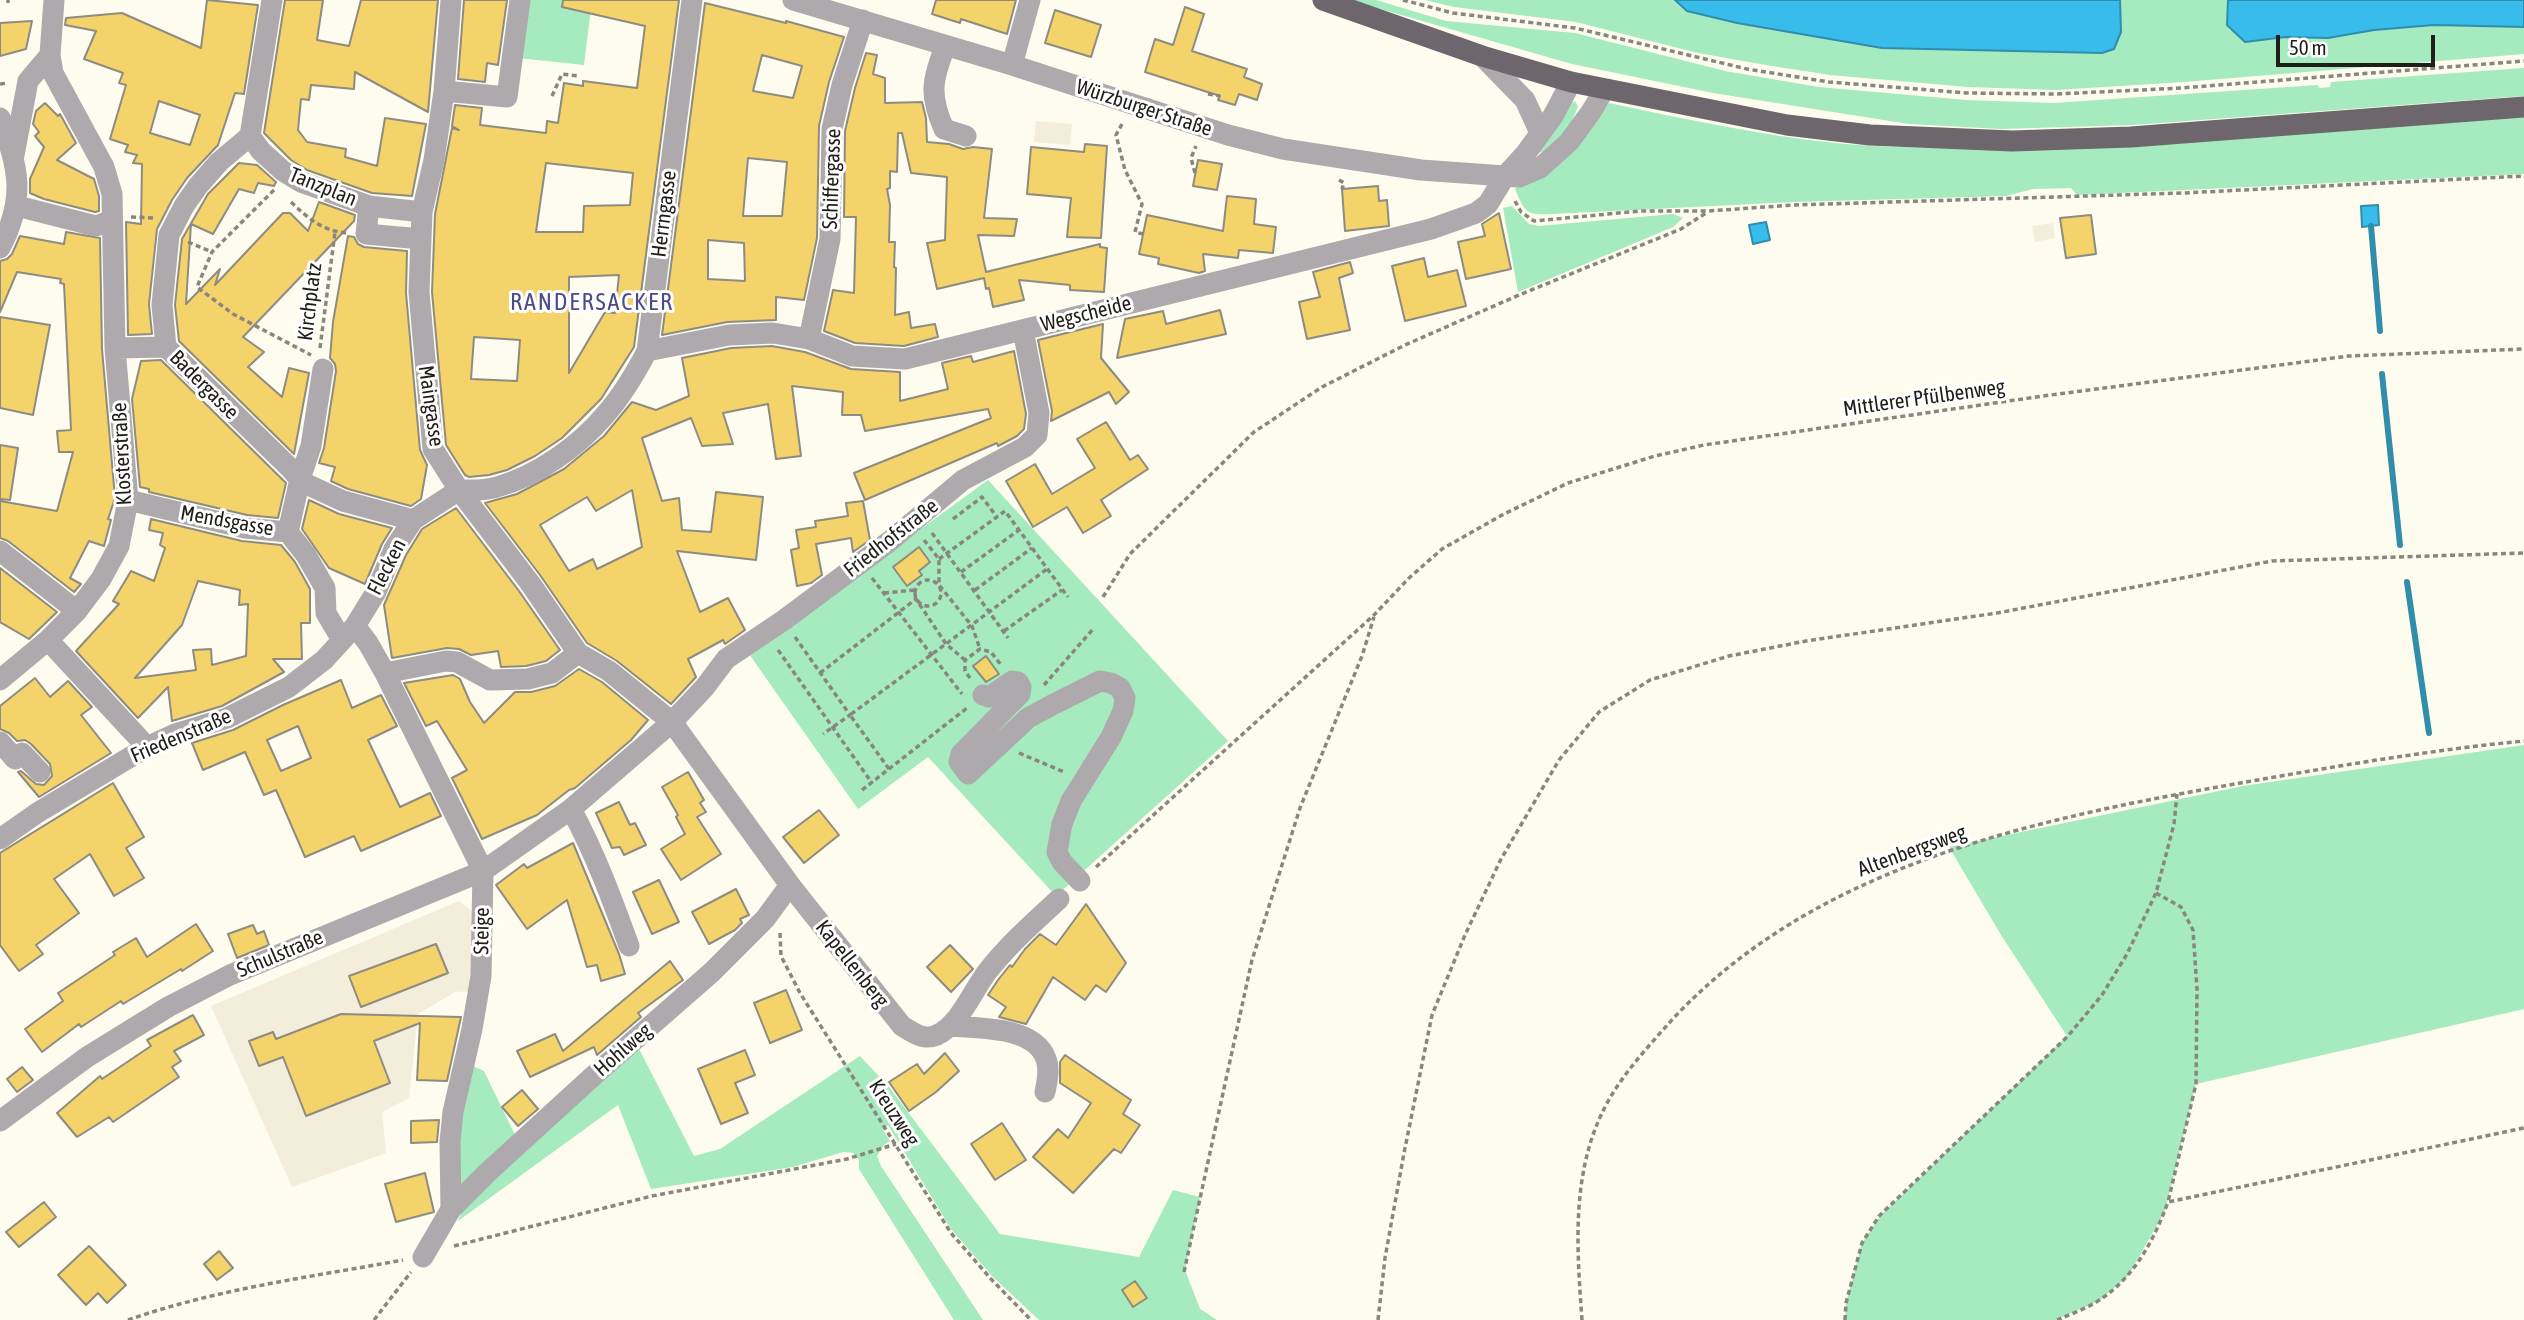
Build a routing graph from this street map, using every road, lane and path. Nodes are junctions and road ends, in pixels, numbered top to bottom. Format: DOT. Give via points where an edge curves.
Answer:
graph roads {
  1 [pos="54,0"];
  2 [pos="272,0"];
  3 [pos="451,0"];
  4 [pos="520,0"];
  5 [pos="692,0"];
  6 [pos="793,0"];
  7 [pos="1030,0"];
  8 [pos="1323,0"];
  9 [pos="1403,0"];
  10 [pos="863,20"];
  11 [pos="945,47"];
  12 [pos="50,55"];
  13 [pos="1482,56"];
  14 [pos="2524,61"];
  15 [pos="1012,65"];
  16 [pos="578,76"];
  17 [pos="1571,82"];
  18 [pos="1604,90"];
  19 [pos="444,91"];
  20 [pos="1208,94"];
  21 [pos="552,96"];
  22 [pos="1220,96"];
  23 [pos="2524,107"];
  24 [pos="0,118"];
  25 [pos="1122,124"];
  26 [pos="1539,132"];
  27 [pos="250,136"];
  28 [pos="965,136"];
  29 [pos="1196,146"];
  30 [pos="14,155"];
  31 [pos="1195,173"];
  32 [pos="1504,176"];
  33 [pos="2524,176"];
  34 [pos="1336,177"];
  35 [pos="276,189"];
  36 [pos="1342,189"];
  37 [pos="284,196"];
  38 [pos="17,206"];
  39 [pos="369,206"];
  40 [pos="1708,211"];
  41 [pos="422,212"];
  42 [pos="112,218"];
  43 [pos="1143,234"];
  44 [pos="170,235"];
  45 [pos="421,239"];
  46 [pos="0,248"];
  47 [pos="1023,330"];
  48 [pos="809,339"];
  49 [pos="166,347"];
  50 [pos="116,348"];
  51 [pos="2524,349"];
  52 [pos="647,351"];
  53 [pos="323,369"];
  54 [pos="300,480"];
  55 [pos="459,490"];
  56 [pos="128,500"];
  57 [pos="997,517"];
  58 [pos="952,519"];
  59 [pos="413,520"];
  60 [pos="1019,530"];
  61 [pos="288,532"];
  62 [pos="1032,548"];
  63 [pos="0,551"];
  64 [pos="947,553"];
  65 [pos="2524,553"];
  66 [pos="939,559"];
  67 [pos="1047,569"];
  68 [pos="868,572"];
  69 [pos="960,572"];
  70 [pos="939,585"];
  71 [pos="915,590"];
  72 [pos="1062,590"];
  73 [pos="974,591"];
  74 [pos="884,593"];
  75 [pos="1068,597"];
  76 [pos="1103,597"];
  77 [pos="916,600"];
  78 [pos="77,611"];
  79 [pos="988,611"];
  80 [pos="899,613"];
  81 [pos="1374,615"];
  82 [pos="791,625"];
  83 [pos="972,626"];
  84 [pos="1094,628"];
  85 [pos="1003,632"];
  86 [pos="349,633"];
  87 [pos="1008,638"];
  88 [pos="48,640"];
  89 [pos="946,644"];
  90 [pos="980,649"];
  91 [pos="778,650"];
  92 [pos="578,653"];
  93 [pos="931,655"];
  94 [pos="772,659"];
  95 [pos="965,660"];
  96 [pos="1003,668"];
  97 [pos="385,673"];
  98 [pos="820,673"];
  99 [pos="0,680"];
  100 [pos="972,699"];
  101 [pos="850,715"];
  102 [pos="1028,718"];
  103 [pos="672,722"];
  104 [pos="834,727"];
  105 [pos="823,734"];
  106 [pos="2524,741"];
  107 [pos="0,742"];
  108 [pos="1001,746"];
  109 [pos="147,747"];
  110 [pos="889,770"];
  111 [pos="40,772"];
  112 [pos="1084,780"];
  113 [pos="872,783"];
  114 [pos="862,790"];
  115 [pos="2176,794"];
  116 [pos="571,809"];
  117 [pos="0,839"];
  118 [pos="483,871"];
  119 [pos="1080,881"];
  120 [pos="785,892"];
  121 [pos="2156,893"];
  122 [pos="1059,899"];
  123 [pos="629,946"];
  124 [pos="950,1026"];
  125 [pos="1045,1092"];
  126 [pos="0,1122"];
  127 [pos="2524,1128"];
  128 [pos="896,1144"];
  129 [pos="2168,1202"];
  130 [pos="451,1209"];
  131 [pos="423,1257"];
  132 [pos="1184,1272"];
  133 [pos="128,1320"];
  134 [pos="374,1320"];
  135 [pos="1031,1320"];
  136 [pos="1378,1320"];
  137 [pos="1582,1320"];
  138 [pos="1845,1320"];
  139 [pos="2057,1320"];
  1 -- 12 [label="street, Klosterstraße"];
  2 -- 27 [label="street"];
  3 -- 19 [label="street, Maingasse"];
  4 -- 19 [label="street" via="507,97"];
  5 -- 52 [label="street, Herrngasse"];
  6 -- 10 [label="street, Würzburger Straße"];
  7 -- 15 [label="street"];
  8 -- 13 [label="main road"];
  9 -- 14 [label="path" via="1453,13 1575,28 1747,69 1829,82 1967,93 2181,88"];
  10 -- 11 [label="street, Würzburger Straße"];
  10 -- 48 [label="street, Schiffergasse" via="832,130 830,239"];
  11 -- 15 [label="street, Würzburger Straße"];
  11 -- 28 [label="street" via="935,73 934,106 944,129"];
  12 -- 30 [label="street" via="28,81"];
  12 -- 42 [label="street, Klosterstraße" via="53,73 104,167 112,194"];
  13 -- 17 [label="main road"];
  13 -- 26 [label="street" via="1525,100"];
  15 -- 32 [label="street, Würzburger Straße" via="1203,128 1283,149 1422,170"];
  16 -- 21 [label="path" via="562,74"];
  17 -- 18 [label="main road"];
  17 -- 26 [label="street"];
  18 -- 23 [label="main road" via="1787,125 1870,135 2012,141 2131,137"];
  18 -- 32 [label="street, Würzburger Straße" via="1580,129 1553,158 1519,177"];
  19 -- 41 [label="street, Maingasse"];
  20 -- 22 [label="path"];
  24 -- 30 [label="street"];
  25 -- 43 [label="path" via="1116,135 1125,170 1142,204 1135,232"];
  26 -- 32 [label="street"];
  27 -- 39 [label="street, Tanzplan" via="292,177"];
  27 -- 44 [label="street, Badergasse" via="198,186"];
  29 -- 31 [label="path" via="1191,158"];
  30 -- 38 [label="street"];
  32 -- 40 [label="path" via="1521,212 1534,221 1640,211"];
  32 -- 47 [label="street, Wegscheide" via="1488,204 1447,224"];
  33 -- 40 [label="path"];
  34 -- 36 [label="path" via="1344,183"];
  35 -- 37 [label="path, Kirchplatz" via="212,252 197,287 233,314 319,359 335,232 311,222"];
  38 -- 42 [label="street" via="96,226"];
  38 -- 46 [label="street"];
  39 -- 41 [label="street, Tanzplan"];
  39 -- 45 [label="street, Tanzplan" via="366,234"];
  40 -- 76 [label="path" via="1681,229 1405,345 1322,387 1254,432 1130,554"];
  41 -- 45 [label="street, Maingasse"];
  42 -- 44 [label="path" via="155,218"];
  42 -- 50 [label="street, Klosterstraße"];
  44 -- 49 [label="street, Badergasse" via="162,305"];
  45 -- 55 [label="street, Maingasse" via="418,292 433,449"];
  47 -- 48 [label="street, Wegscheide" via="905,359 852,356"];
  47 -- 82 [label="street, Friedhofstraße" via="1040,412 1037,435 1025,447 963,480"];
  48 -- 52 [label="street, Wegscheide" via="773,333 729,335"];
  49 -- 50 [label="street"];
  49 -- 54 [label="street, Badergasse"];
  50 -- 56 [label="street, Klosterstraße"];
  51 -- 81 [label="path, Mittlerer Pfülbenweg" via="2349,356 2043,396 1655,456 1568,483 1473,532 1433,556"];
  52 -- 55 [label="street, Herrngasse" via="621,395 579,440 531,472 498,487"];
  53 -- 54 [label="street" via="311,446"];
  54 -- 59 [label="street, Badergasse" via="343,501"];
  54 -- 61 [label="street"];
  55 -- 59 [label="street, Flecken"];
  55 -- 92 [label="street, Maingasse"];
  56 -- 61 [label="street, Mendsgasse" via="245,528"];
  56 -- 78 [label="street, Klosterstraße" via="119,546"];
  57 -- 58 [label="path" via="982,497"];
  57 -- 60 [label="path" via="1006,511"];
  57 -- 64 [label="path"];
  59 -- 86 [label="street, Flecken"];
  60 -- 62 [label="path"];
  60 -- 69 [label="path"];
  61 -- 86 [label="street, Mendsgasse" via="325,588 326,613"];
  62 -- 67 [label="path"];
  62 -- 73 [label="path"];
  63 -- 78 [label="street"];
  64 -- 66 [label="path"];
  64 -- 66 [label="path" via="932,533 924,539"];
  64 -- 69 [label="path"];
  65 -- 136 [label="path" via="2272,561 1997,614 1806,641 1729,656 1650,680 1599,712 1559,760 1501,859 1432,1015 1385,1258"];
  66 -- 70 [label="path"];
  67 -- 72 [label="path"];
  67 -- 79 [label="path"];
  68 -- 74 [label="path"];
  69 -- 73 [label="path"];
  70 -- 71 [label="path" via="925,580"];
  70 -- 77 [label="path" via="941,595 935,605 925,606"];
  70 -- 83 [label="path"];
  71 -- 74 [label="path"];
  71 -- 77 [label="path"];
  72 -- 75 [label="path"];
  72 -- 85 [label="path"];
  73 -- 79 [label="path"];
  74 -- 80 [label="path"];
  77 -- 80 [label="path"];
  77 -- 89 [label="path"];
  78 -- 88 [label="street, Klosterstraße"];
  79 -- 83 [label="path"];
  79 -- 85 [label="path"];
  80 -- 93 [label="path"];
  80 -- 98 [label="path"];
  81 -- 119 [label="path, Mittlerer Pfülbenweg"];
  81 -- 132 [label="path" via="1300,808 1252,960"];
  82 -- 91 [label="path"];
  82 -- 98 [label="path"];
  82 -- 103 [label="street, Friedhofstraße" via="726,659"];
  83 -- 89 [label="path"];
  83 -- 90 [label="path"];
  84 -- 102 [label="path" via="1040,690"];
  85 -- 87 [label="path"];
  86 -- 97 [label="street, Steige" via="368,643"];
  86 -- 109 [label="street, Friedenstraße" via="289,687 227,718"];
  88 -- 99 [label="street, Klosterstraße"];
  88 -- 109 [label="street"];
  89 -- 93 [label="path"];
  89 -- 95 [label="path"];
  90 -- 95 [label="path"];
  90 -- 96 [label="path" via="991,652"];
  91 -- 94 [label="path"];
  91 -- 104 [label="path"];
  92 -- 97 [label="street" via="552,673 528,680 490,680 446,661"];
  92 -- 103 [label="street, Maingasse" via="609,671"];
  93 -- 100 [label="path"];
  93 -- 101 [label="path"];
  95 -- 100 [label="path"];
  97 -- 118 [label="street, Steige"];
  98 -- 101 [label="path"];
  100 -- 108 [label="street" via="989,697 1012,681 1018,682 1020,694 961,754 959,762 968,774"];
  100 -- 110 [label="path"];
  101 -- 104 [label="path"];
  101 -- 110 [label="path"];
  102 -- 108 [label="street"];
  102 -- 112 [label="street" via="1100,681 1120,688 1125,698 1123,711"];
  103 -- 116 [label="street, Schulstraße"];
  103 -- 120 [label="street, Kapellenberg"];
  104 -- 105 [label="path"];
  104 -- 113 [label="path"];
  106 -- 115 [label="path, Altenbergsweg"];
  107 -- 111 [label="street" via="15,760 22,753"];
  108 -- 112 [label="path"];
  109 -- 117 [label="street, Friedenstraße"];
  110 -- 113 [label="path"];
  112 -- 119 [label="street" via="1066,813 1057,852"];
  113 -- 114 [label="path"];
  115 -- 121 [label="path" via="2174,824"];
  115 -- 137 [label="path, Altenbergsweg" via="2019,831 1873,879 1809,911 1699,991 1640,1055 1603,1111 1589,1150 1580,1186 1578,1233"];
  116 -- 118 [label="street, Schulstraße"];
  116 -- 123 [label="street"];
  118 -- 126 [label="street, Schulstraße" via="242,970 169,1007 87,1057"];
  118 -- 130 [label="street, Steige" via="481,976 453,1112"];
  120 -- 124 [label="street, Kapellenberg" via="902,1026 921,1037 935,1036"];
  120 -- 128 [label="path, Kreuzweg" via="780,956"];
  120 -- 130 [label="street, Hohlweg" via="712,972"];
  121 -- 129 [label="path" via="2181,907 2193,930 2197,989 2196,1084"];
  121 -- 138 [label="path" via="2102,995 2068,1036 1879,1216 1862,1243"];
  122 -- 124 [label="street" via="987,971"];
  124 -- 125 [label="street" via="1004,1029 1034,1043 1046,1056"];
  127 -- 129 [label="path"];
  128 -- 131 [label="path" via="847,1159 652,1196"];
  128 -- 135 [label="path, Kreuzweg" via="951,1233"];
  129 -- 139 [label="path" via="2159,1228 2128,1278 2099,1301"];
  130 -- 131 [label="street"];
  131 -- 133 [label="path" via="167,1306"];
  131 -- 134 [label="path"];
}
